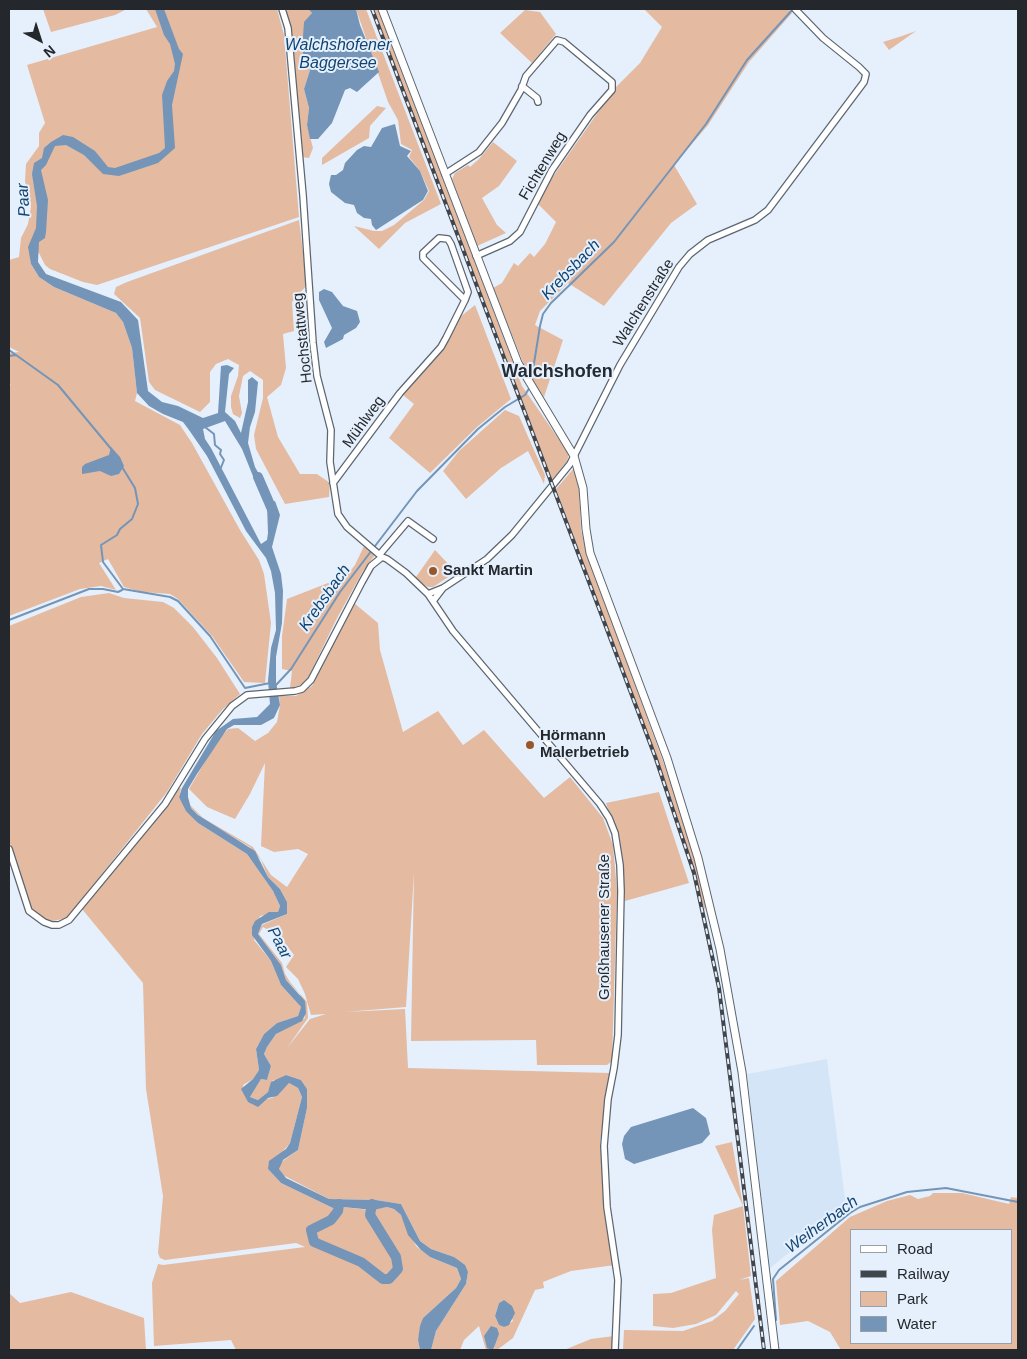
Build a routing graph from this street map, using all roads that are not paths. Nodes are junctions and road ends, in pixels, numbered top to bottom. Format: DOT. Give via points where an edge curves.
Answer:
graph roads {
  1 [pos="282,9"];
  2 [pos="382,9"];
  3 [pos="797,11"];
  4 [pos="522,86"];
  5 [pos="538,102"];
  6 [pos="445,174"];
  7 [pos="476,256"];
  8 [pos="465,300"];
  9 [pos="574,456"];
  10 [pos="333,483"];
  11 [pos="432,539"];
  12 [pos="379,554"];
  13 [pos="443,588"];
  14 [pos="428,594"];
  15 [pos="434,601"];
  16 [pos="9,849"];
  17 [pos="615,1350"];
  18 [pos="774,1350"];
  1 -- 10 [label="street, Hochstattweg" via="288,28 313,343 317,376 331,430"];
  2 -- 6 [label="street"];
  3 -- 9 [label="street, Walchenstraße" via="827,42 866,74 864,82 768,210 755,220 708,240 679,267 620,365"];
  4 -- 5 [label="street"];
  4 -- 6 [label="street" via="502,123 479,152"];
  4 -- 7 [label="street, Fichtenweg" via="526,76 560,39 612,82 612,90 555,165 520,232 510,241"];
  6 -- 7 [label="street"];
  7 -- 9 [label="street" via="518,364"];
  8 -- 8 [label="street, Mühlweg" via="468,287 452,244 444,237 439,238 423,258"];
  8 -- 10 [label="street, Mühlweg" via="441,347 400,393"];
  9 -- 13 [label="street, Walchenstraße" via="512,535 487,559"];
  9 -- 18 [label="street" via="583,488 590,553 667,758 710,902 742,1072"];
  10 -- 12 [label="street" via="338,514 347,528"];
  11 -- 12 [label="street" via="408,521"];
  12 -- 14 [label="street"];
  12 -- 16 [label="street" via="311,680 302,689 286,693 247,695 225,713 164,804 69,920 52,925 29,911"];
  13 -- 14 [label="street, Walchenstraße"];
  13 -- 15 [label="street, Walchenstraße"];
  14 -- 15 [label="street, Großhausener Straße"];
  15 -- 17 [label="street, Großhausener Straße" via="442,618 600,804 615,833 621,891 618,1035 604,1146 607,1207 618,1280"];
}
